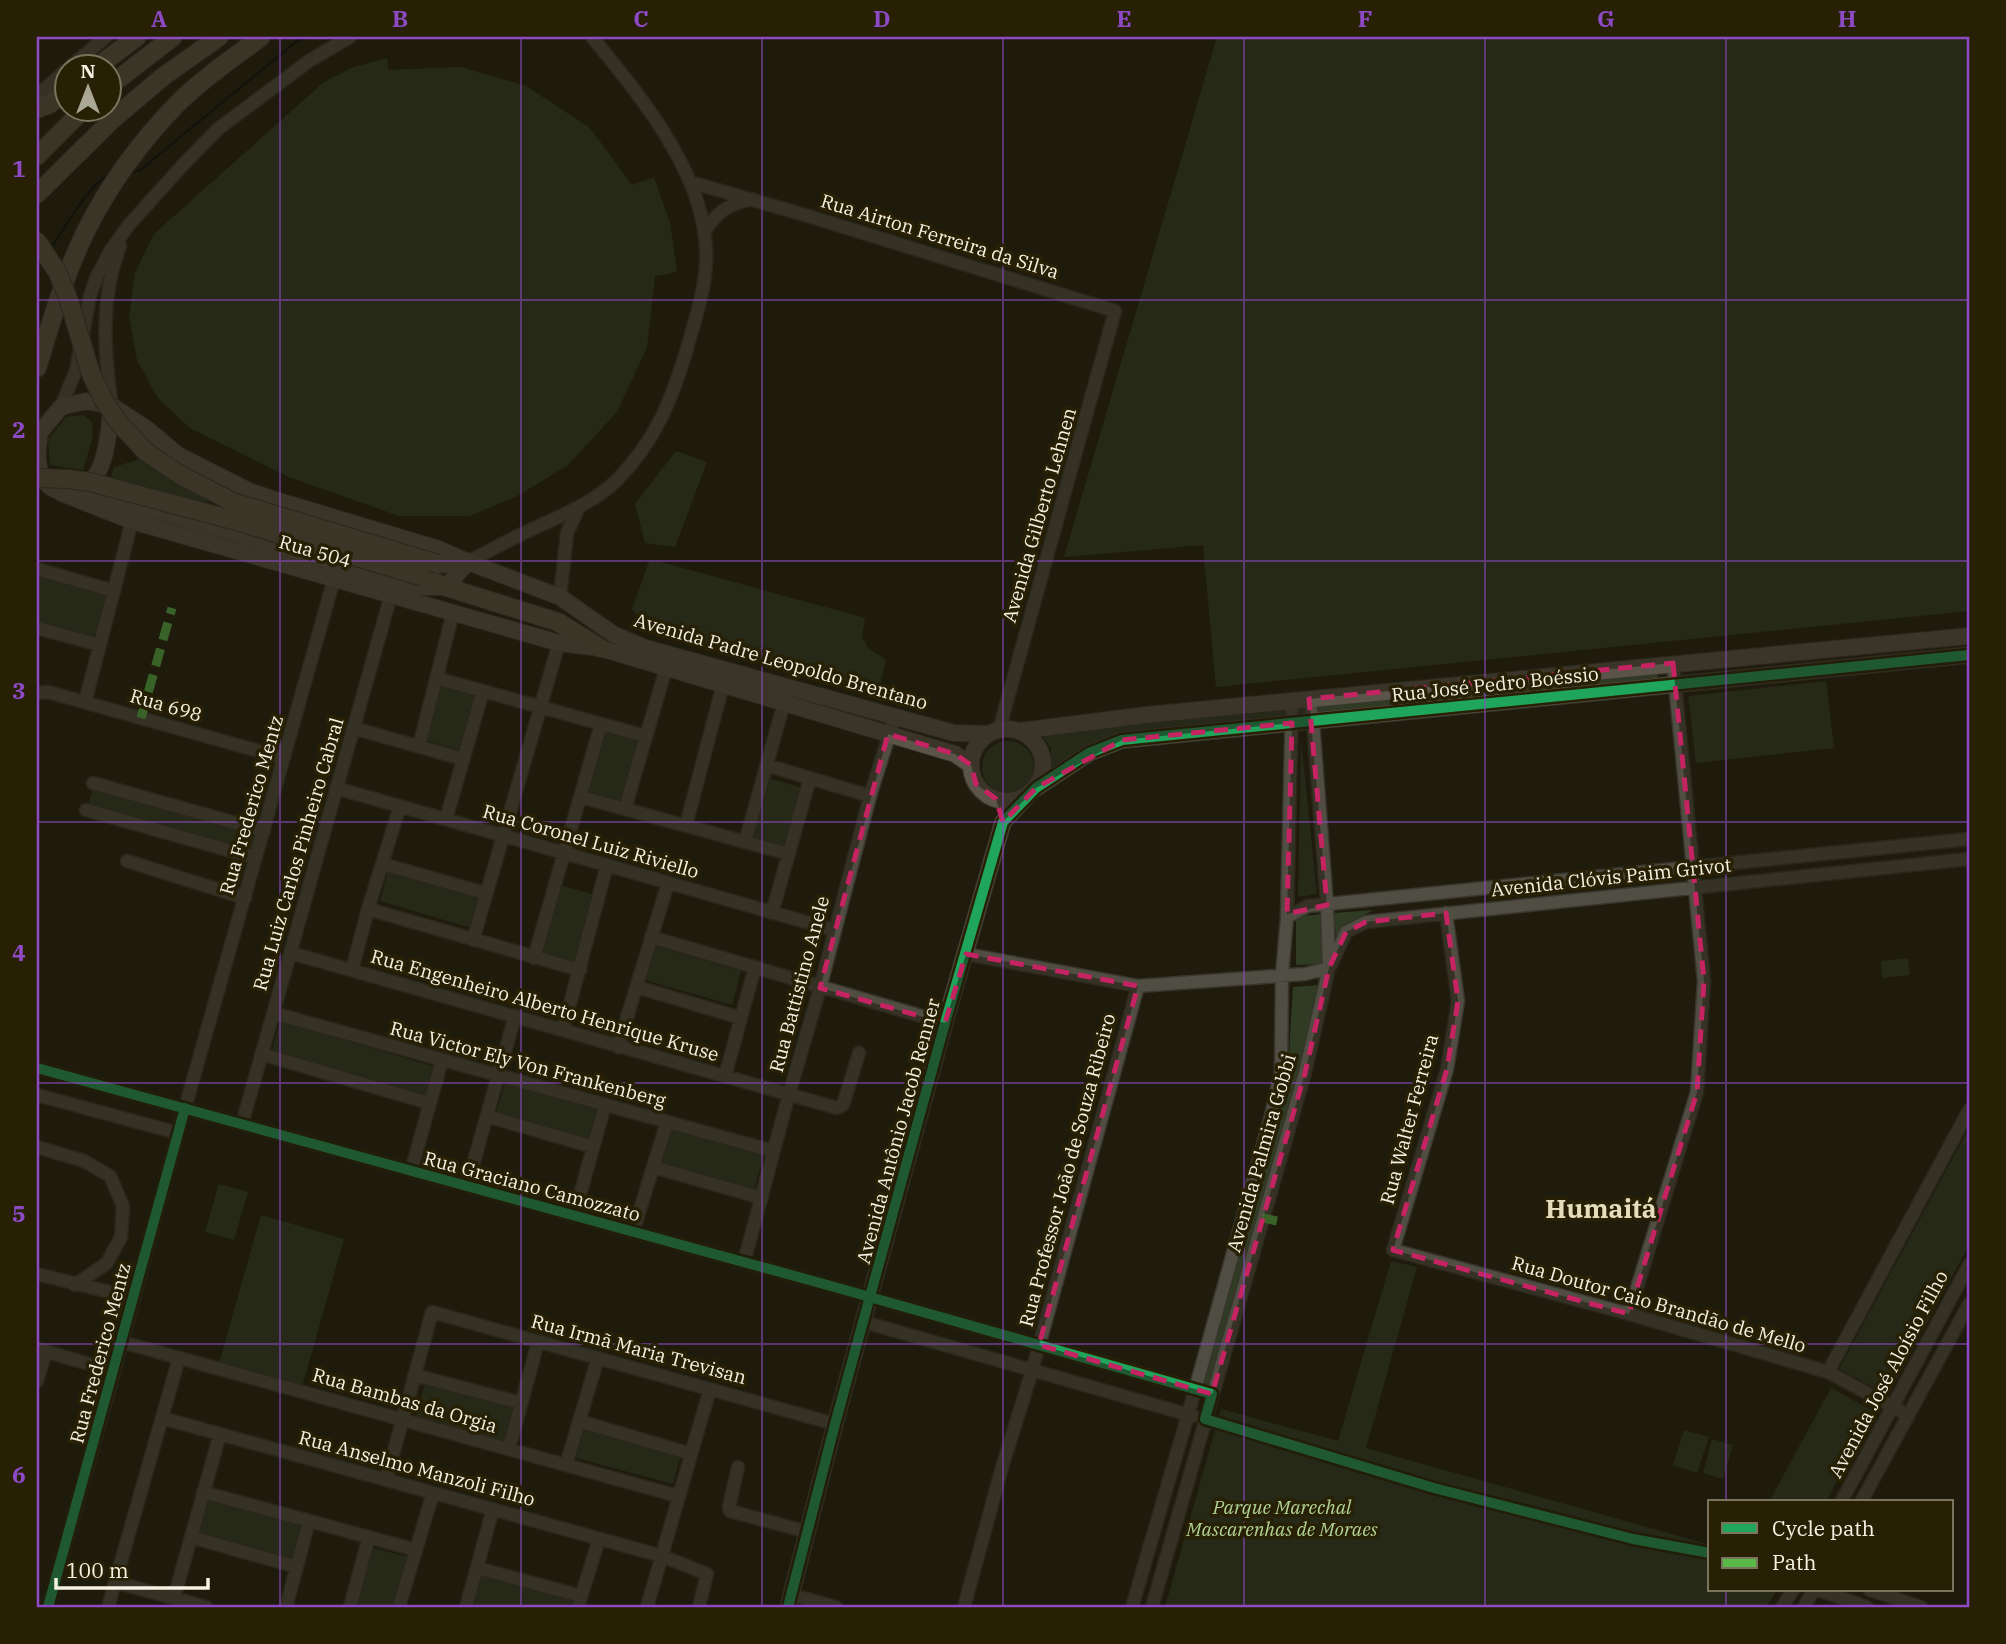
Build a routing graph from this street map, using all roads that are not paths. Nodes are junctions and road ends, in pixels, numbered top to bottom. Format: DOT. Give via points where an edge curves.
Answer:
graph roads {
  1 [pos="106,37"];
  2 [pos="137,37"];
  3 [pos="173,37"];
  4 [pos="219,37"];
  5 [pos="261,37"];
  6 [pos="350,37"];
  7 [pos="592,37"];
  8 [pos="88,52"];
  9 [pos="117,52"];
  10 [pos="122,76"];
  11 [pos="52,83"];
  12 [pos="37,96"];
  13 [pos="71,122"];
  14 [pos="37,156"];
  15 [pos="690,182"];
  16 [pos="37,194"];
  17 [pos="753,199"];
  18 [pos="128,226"];
  19 [pos="704,232"];
  20 [pos="37,241"];
  21 [pos="1115,311"];
  22 [pos="37,368"];
  23 [pos="111,406"];
  24 [pos="61,407"];
  25 [pos="147,429"];
  26 [pos="38,434"];
  27 [pos="105,456"];
  28 [pos="37,478"];
  29 [pos="37,490"];
  30 [pos="61,493"];
  31 [pos="579,507"];
  32 [pos="132,521"];
  33 [pos="468,562"];
  34 [pos="37,569"];
  35 [pos="363,570"];
  36 [pos="334,579"];
  37 [pos="446,587"];
  38 [pos="114,591"];
  39 [pos="391,595"];
  40 [pos="560,597"];
  41 [pos="453,612"];
  42 [pos="37,628"];
  43 [pos="1969,636"];
  44 [pos="559,643"];
  45 [pos="100,645"];
  46 [pos="600,648"];
  47 [pos="644,655"];
  48 [pos="1969,655"];
  49 [pos="1673,663"];
  50 [pos="666,668"];
  51 [pos="436,678"];
  52 [pos="725,678"];
  53 [pos="1674,683"];
  54 [pos="483,691"];
  55 [pos="37,693"];
  56 [pos="1309,699"];
  57 [pos="1292,701"];
  58 [pos="85,702"];
  59 [pos="784,703"];
  60 [pos="540,707"];
  61 [pos="859,707"];
  62 [pos="895,716"];
  63 [pos="1313,720"];
  64 [pos="1292,723"];
  65 [pos="601,724"];
  66 [pos="855,724"];
  67 [pos="353,728"];
  68 [pos="1020,731"];
  69 [pos="994,732"];
  70 [pos="888,734"];
  71 [pos="645,736"];
  72 [pos="419,746"];
  73 [pos="284,758"];
  74 [pos="463,759"];
  75 [pos="766,765"];
  76 [pos="971,765"];
  77 [pos="810,778"];
  78 [pos="93,783"];
  79 [pos="337,788"];
  80 [pos="1032,791"];
  81 [pos="870,796"];
  82 [pos="582,797"];
  83 [pos="996,799"];
  84 [pos="400,806"];
  85 [pos="625,808"];
  86 [pos="86,810"];
  87 [pos="446,819"];
  88 [pos="1003,822"];
  89 [pos="686,825"];
  90 [pos="264,831"];
  91 [pos="504,836"];
  92 [pos="1969,839"];
  93 [pos="745,842"];
  94 [pos="565,853"];
  95 [pos="789,854"];
  96 [pos="257,858"];
  97 [pos="1969,859"];
  98 [pos="127,861"];
  99 [pos="382,864"];
  100 [pos="607,865"];
  101 [pos="1693,867"];
  102 [pos="668,883"];
  103 [pos="1695,887"];
  104 [pos="485,893"];
  105 [pos="245,898"];
  106 [pos="1327,905"];
  107 [pos="368,909"];
  108 [pos="772,912"];
  109 [pos="1447,913"];
  110 [pos="1287,917"];
  111 [pos="834,930"];
  112 [pos="651,937"];
  113 [pos="473,940"];
  114 [pos="292,953"];
  115 [pos="966,954"];
  116 [pos="534,958"];
  117 [pos="755,967"];
  118 [pos="1329,968"];
  119 [pos="352,970"];
  120 [pos="580,970"];
  121 [pos="1282,975"];
  122 [pos="1138,986"];
  123 [pos="637,987"];
  124 [pos="820,988"];
  125 [pos="273,1013"];
  126 [pos="515,1016"];
  127 [pos="741,1018"];
  128 [pos="945,1023"];
  129 [pos="563,1030"];
  130 [pos="618,1047"];
  131 [pos="859,1053"];
  132 [pos="261,1054"];
  133 [pos="442,1060"];
  134 [pos="37,1068"];
  135 [pos="499,1076"];
  136 [pos="725,1076"];
  137 [pos="789,1094"];
  138 [pos="37,1095"];
  139 [pos="429,1103"];
  140 [pos="605,1105"];
  141 [pos="185,1108"];
  142 [pos="1969,1110"];
  143 [pos="487,1116"];
  144 [pos="667,1122"];
  145 [pos="242,1124"];
  146 [pos="178,1133"];
  147 [pos="37,1147"];
  148 [pos="593,1147"];
  149 [pos="773,1152"];
  150 [pos="653,1167"];
  151 [pos="411,1171"];
  152 [pos="467,1186"];
  153 [pos="762,1198"];
  154 [pos="574,1216"];
  155 [pos="633,1232"];
  156 [pos="1392,1250"];
  157 [pos="744,1262"];
  158 [pos="1969,1265"];
  159 [pos="37,1274"];
  160 [pos="75,1285"];
  161 [pos="134,1298"];
  162 [pos="870,1298"];
  163 [pos="1969,1304"];
  164 [pos="1629,1314"];
  165 [pos="864,1322"];
  166 [pos="122,1342"];
  167 [pos="538,1342"];
  168 [pos="1040,1345"];
  169 [pos="41,1350"];
  170 [pos="179,1358"];
  171 [pos="598,1358"];
  172 [pos="114,1371"];
  173 [pos="1032,1371"];
  174 [pos="1828,1372"];
  175 [pos="414,1376"];
  176 [pos="37,1381"];
  177 [pos="709,1389"];
  178 [pos="1195,1390"];
  179 [pos="1212,1394"];
  180 [pos="521,1403"];
  181 [pos="1891,1407"];
  182 [pos="1188,1415"];
  183 [pos="1908,1415"];
  184 [pos="162,1418"];
  185 [pos="1205,1419"];
  186 [pos="402,1420"];
  187 [pos="579,1421"];
  188 [pos="835,1424"];
  189 [pos="220,1434"];
  190 [pos="509,1449"];
  191 [pos="691,1454"];
  192 [pos="566,1465"];
  193 [pos="738,1467"];
  194 [pos="386,1480"];
  195 [pos="203,1492"];
  196 [pos="433,1493"];
  197 [pos="678,1496"];
  198 [pos="1842,1500"];
  199 [pos="1862,1500"];
  200 [pos="494,1509"];
  201 [pos="309,1521"];
  202 [pos="808,1532"];
  203 [pos="191,1537"];
  204 [pos="369,1537"];
  205 [pos="599,1539"];
  206 [pos="416,1550"];
  207 [pos="662,1556"];
  208 [pos="297,1567"];
  209 [pos="477,1568"];
  210 [pos="115,1583"];
  211 [pos="1792,1592"];
  212 [pos="1815,1592"];
  213 [pos="1822,1592"];
  214 [pos="1876,1592"];
  215 [pos="174,1598"];
  216 [pos="579,1601"];
  217 [pos="790,1601"];
  218 [pos="48,1607"];
  219 [pos="108,1607"];
  220 [pos="206,1607"];
  221 [pos="286,1607"];
  222 [pos="350,1607"];
  223 [pos="399,1607"];
  224 [pos="466,1607"];
  225 [pos="647,1607"];
  226 [pos="699,1607"];
  227 [pos="836,1607"];
  228 [pos="964,1607"];
  229 [pos="1132,1607"];
  230 [pos="1152,1607"];
  231 [pos="1782,1607"];
  232 [pos="1804,1607"];
  233 [pos="1867,1607"];
  234 [pos="1920,1607"];
  1 -- 8 [label="street"];
  2 -- 9 [label="highway"];
  3 -- 10 [label="highway"];
  4 -- 16 [label="highway" via="114,118"];
  5 -- 22 [label="highway" via="179,102 122,171 85,232"];
  6 -- 18 [label="street" via="309,61 218,129"];
  7 -- 15 [label="street" via="636,90"];
  11 -- 12 [label="street"];
  13 -- 14 [label="highway"];
  15 -- 17 [label="street, Rua Airton Ferreira da Silva"];
  15 -- 19 [label="street"];
  17 -- 19 [label="street" via="718,213"];
  17 -- 21 [label="street, Rua Airton Ferreira da Silva"];
  18 -- 23 [label="street" via="113,268 105,315"];
  18 -- 24 [label="street" via="97,275 76,370"];
  19 -- 31 [label="street" via="702,296 668,405 648,444 615,482"];
  20 -- 33 [label="highway, bridge" via="69,301 104,401 146,452 233,502 438,564"];
  21 -- 69 [label="street, Avenida Gilberto Lehnen"];
  23 -- 24 [label="main road" via="86,401"];
  23 -- 25 [label="main road, Avenida Padre Leopoldo Brentano"];
  23 -- 27 [label="main road"];
  24 -- 26 [label="main road"];
  25 -- 27 [label="main road"];
  25 -- 33 [label="main road, Avenida Padre Leopoldo Brentano" via="178,455 249,491 439,548"];
  26 -- 30 [label="main road" via="41,475"];
  27 -- 30 [label="main road" via="88,486"];
  28 -- 37 [label="highway, bridge" via="90,482 218,516"];
  29 -- 30 [label="main road"];
  30 -- 32 [label="main road, Rua 504"];
  30 -- 35 [label="main road" via="148,509"];
  31 -- 33 [label="street"];
  31 -- 40 [label="street" via="567,533"];
  32 -- 36 [label="main road, Rua 504"];
  32 -- 38 [label="street"];
  33 -- 37 [label="main road"];
  33 -- 40 [label="main road, Avenida Padre Leopoldo Brentano"];
  34 -- 38 [label="street"];
  35 -- 36 [label="main road"];
  35 -- 37 [label="main road" via="421,587"];
  36 -- 39 [label="main road, Rua 504"];
  36 -- 73 [label="street, Rua Frederico Mentz"];
  37 -- 46 [label="highway" via="558,622"];
  38 -- 45 [label="street"];
  39 -- 41 [label="main road, Rua 504"];
  39 -- 67 [label="street, Rua Luiz Carlos Pinheiro Cabral"];
  40 -- 47 [label="main road, Avenida Padre Leopoldo Brentano"];
  41 -- 44 [label="main road, Rua 504"];
  41 -- 51 [label="street"];
  42 -- 45 [label="street"];
  43 -- 49 [label="main road, Rua José Pedro Boéssio"];
  44 -- 46 [label="main road, Avenida Padre Leopoldo Brentano"];
  44 -- 60 [label="street"];
  45 -- 58 [label="street"];
  46 -- 47 [label="main road, Avenida Padre Leopoldo Brentano"];
  47 -- 50 [label="main road, Avenida Padre Leopoldo Brentano"];
  47 -- 52 [label="main road, Avenida Padre Leopoldo Brentano"];
  48 -- 53 [label="main road, Rua José Pedro Boéssio"];
  49 -- 53 [label="street"];
  49 -- 56 [label="main road, Rua José Pedro Boéssio"];
  50 -- 52 [label="main road, Avenida Padre Leopoldo Brentano"];
  50 -- 71 [label="street"];
  51 -- 54 [label="street"];
  51 -- 72 [label="street"];
  52 -- 59 [label="main road, Avenida Padre Leopoldo Brentano"];
  52 -- 61 [label="main road, Avenida Padre Leopoldo Brentano"];
  52 -- 89 [label="street"];
  53 -- 63 [label="main road, Rua José Pedro Boéssio"];
  53 -- 101 [label="street"];
  54 -- 60 [label="street"];
  54 -- 74 [label="street"];
  55 -- 58 [label="street, Rua 698"];
  56 -- 57 [label="main road, Rua José Pedro Boéssio"];
  56 -- 63 [label="street, Avenida Palmira Gobbi"];
  57 -- 64 [label="street, Avenida Palmira Gobbi"];
  57 -- 68 [label="main road, Rua José Pedro Boéssio"];
  58 -- 73 [label="street, Rua 698"];
  59 -- 66 [label="main road, Avenida Padre Leopoldo Brentano"];
  59 -- 75 [label="street"];
  60 -- 65 [label="street"];
  60 -- 91 [label="street"];
  61 -- 62 [label="main road, Avenida Padre Leopoldo Brentano"];
  61 -- 66 [label="main road"];
  62 -- 69 [label="main road, Avenida Padre Leopoldo Brentano" via="954,733"];
  62 -- 70 [label="street, Rua Battistino Anele"];
  63 -- 64 [label="main road, Rua José Pedro Boéssio"];
  63 -- 106 [label="street, Avenida Palmira Gobbi"];
  64 -- 80 [label="main road, Rua José Pedro Boéssio" via="1122,740 1089,753"];
  64 -- 110 [label="street, Avenida Palmira Gobbi"];
  65 -- 71 [label="street"];
  65 -- 82 [label="street"];
  66 -- 70 [label="main road, Avenida Padre Leopoldo Brentano"];
  67 -- 72 [label="street"];
  67 -- 79 [label="street, Rua Luiz Carlos Pinheiro Cabral"];
  68 -- 69 [label="main road"];
  68 -- 80 [label="main road" via="1038,745 1042,755 1041,778"];
  69 -- 76 [label="main road" via="981,740"];
  70 -- 76 [label="main road, Avenida Padre Leopoldo Brentano" via="955,754"];
  70 -- 81 [label="street, Rua Battistino Anele"];
  71 -- 85 [label="street"];
  72 -- 74 [label="street"];
  73 -- 90 [label="street, Rua Frederico Mentz"];
  74 -- 87 [label="street"];
  75 -- 77 [label="street"];
  75 -- 93 [label="street"];
  76 -- 83 [label="main road" via="976,784"];
  77 -- 81 [label="street"];
  77 -- 95 [label="street"];
  78 -- 90 [label="street"];
  79 -- 84 [label="street, Rua Coronel Luiz Riviello"];
  79 -- 114 [label="street, Rua Luiz Carlos Pinheiro Cabral"];
  80 -- 83 [label="main road" via="1018,799"];
  80 -- 88 [label="main road, Avenida Antônio Jacob Renner"];
  81 -- 111 [label="street, Rua Battistino Anele"];
  82 -- 85 [label="street"];
  82 -- 94 [label="street"];
  83 -- 88 [label="main road"];
  84 -- 87 [label="street, Rua Coronel Luiz Riviello"];
  84 -- 99 [label="street"];
  85 -- 89 [label="street"];
  86 -- 96 [label="street"];
  87 -- 91 [label="street, Rua Coronel Luiz Riviello"];
  88 -- 115 [label="main road, Avenida Antônio Jacob Renner"];
  89 -- 93 [label="street"];
  90 -- 96 [label="street, Rua Frederico Mentz"];
  91 -- 94 [label="street, Rua Coronel Luiz Riviello"];
  91 -- 104 [label="street"];
  92 -- 101 [label="street, Avenida Clóvis Paim Grivot"];
  93 -- 95 [label="street"];
  94 -- 100 [label="street, Rua Coronel Luiz Riviello"];
  94 -- 116 [label="street"];
  95 -- 108 [label="street"];
  96 -- 105 [label="street, Rua Frederico Mentz"];
  97 -- 103 [label="street, Avenida Clóvis Paim Grivot"];
  98 -- 105 [label="street"];
  99 -- 104 [label="street"];
  99 -- 107 [label="street"];
  100 -- 102 [label="street, Rua Coronel Luiz Riviello"];
  100 -- 120 [label="street"];
  101 -- 103 [label="street"];
  101 -- 106 [label="street, Avenida Clóvis Paim Grivot"];
  102 -- 108 [label="street, Rua Coronel Luiz Riviello"];
  102 -- 112 [label="street"];
  103 -- 109 [label="street, Avenida Clóvis Paim Grivot"];
  103 -- 164 [label="street" via="1704,981 1697,1092"];
  104 -- 113 [label="street"];
  105 -- 141 [label="street, Rua Frederico Mentz"];
  106 -- 110 [label="street, Avenida Clóvis Paim Grivot" via="1308,906"];
  106 -- 118 [label="street, Avenida Palmira Gobbi"];
  107 -- 113 [label="street"];
  107 -- 119 [label="street"];
  108 -- 111 [label="street, Rua Coronel Luiz Riviello"];
  109 -- 118 [label="street, Avenida Clóvis Paim Grivot" via="1356,926 1346,932"];
  109 -- 156 [label="street, Rua Walter Ferreira" via="1458,1001 1454,1028 1436,1109"];
  110 -- 121 [label="street, Avenida Palmira Gobbi"];
  111 -- 124 [label="street, Rua Battistino Anele"];
  112 -- 117 [label="street"];
  112 -- 123 [label="street"];
  113 -- 116 [label="street"];
  114 -- 119 [label="street, Rua Engenheiro Alberto Henrique Kruse"];
  114 -- 125 [label="street, Rua Luiz Carlos Pinheiro Cabral"];
  115 -- 122 [label="street"];
  115 -- 128 [label="main road, Avenida Antônio Jacob Renner"];
  116 -- 120 [label="street"];
  117 -- 124 [label="street"];
  117 -- 127 [label="street"];
  118 -- 121 [label="street"];
  118 -- 179 [label="street, Avenida Palmira Gobbi" via="1305,1073"];
  119 -- 126 [label="street, Rua Engenheiro Alberto Henrique Kruse"];
  120 -- 129 [label="street"];
  121 -- 122 [label="street"];
  121 -- 178 [label="street, Avenida Palmira Gobbi" via="1280,1071 1271,1116"];
  122 -- 168 [label="street, Rua Professor João de Souza Ribeiro"];
  123 -- 127 [label="street"];
  123 -- 130 [label="street"];
  124 -- 128 [label="street"];
  124 -- 137 [label="street, Rua Battistino Anele"];
  125 -- 132 [label="street, Rua Luiz Carlos Pinheiro Cabral"];
  125 -- 133 [label="street, Rua Victor Ely Von Frankenberg"];
  126 -- 129 [label="street, Rua Engenheiro Alberto Henrique Kruse"];
  126 -- 135 [label="street"];
  127 -- 136 [label="street"];
  128 -- 162 [label="main road, Avenida Antônio Jacob Renner"];
  129 -- 130 [label="street, Rua Engenheiro Alberto Henrique Kruse"];
  130 -- 136 [label="street, Rua Engenheiro Alberto Henrique Kruse"];
  131 -- 137 [label="street, Rua Engenheiro Alberto Henrique Kruse" via="841,1107"];
  132 -- 139 [label="street"];
  132 -- 145 [label="street, Rua Luiz Carlos Pinheiro Cabral"];
  133 -- 135 [label="street, Rua Victor Ely Von Frankenberg"];
  133 -- 139 [label="street"];
  134 -- 141 [label="street, Rua Graciano Camozzato"];
  135 -- 140 [label="street, Rua Victor Ely Von Frankenberg"];
  135 -- 143 [label="street"];
  136 -- 137 [label="street, Rua Engenheiro Alberto Henrique Kruse"];
  137 -- 149 [label="street, Rua Battistino Anele"];
  138 -- 146 [label="street"];
  139 -- 151 [label="street"];
  140 -- 144 [label="street, Rua Victor Ely Von Frankenberg"];
  140 -- 148 [label="street"];
  141 -- 145 [label="street, Rua Graciano Camozzato"];
  141 -- 146 [label="street, Rua Frederico Mentz"];
  142 -- 174 [label="street"];
  143 -- 148 [label="street"];
  143 -- 152 [label="street"];
  144 -- 149 [label="street, Rua Victor Ely Von Frankenberg"];
  144 -- 150 [label="street"];
  145 -- 151 [label="street, Rua Graciano Camozzato"];
  146 -- 161 [label="street, Rua Frederico Mentz"];
  147 -- 160 [label="street" via="84,1161 110,1176 122,1206 121,1237 107,1263"];
  148 -- 154 [label="street"];
  149 -- 153 [label="street, Rua Battistino Anele"];
  150 -- 153 [label="street"];
  150 -- 155 [label="street"];
  151 -- 152 [label="street, Rua Graciano Camozzato"];
  152 -- 154 [label="street, Rua Graciano Camozzato"];
  153 -- 157 [label="street, Rua Battistino Anele"];
  154 -- 155 [label="street, Rua Graciano Camozzato"];
  155 -- 157 [label="street, Rua Graciano Camozzato"];
  156 -- 164 [label="street, Rua Doutor Caio Brandão de Mello"];
  157 -- 162 [label="street, Rua Graciano Camozzato"];
  158 -- 181 [label="street, Avenida José Aloísio Filho"];
  159 -- 160 [label="street"];
  160 -- 161 [label="street"];
  161 -- 166 [label="street, Rua Frederico Mentz"];
  162 -- 165 [label="main road, Avenida Antônio Jacob Renner"];
  162 -- 168 [label="street, Rua Graciano Camozzato"];
  163 -- 183 [label="street, Avenida José Aloísio Filho"];
  164 -- 174 [label="street, Rua Doutor Caio Brandão de Mello"];
  165 -- 173 [label="street"];
  165 -- 188 [label="main road, Avenida Antônio Jacob Renner"];
  166 -- 170 [label="street, Rua Bambas da Orgia"];
  166 -- 172 [label="street, Rua Frederico Mentz"];
  167 -- 171 [label="street, Rua Irmã Maria Trevisan"];
  167 -- 175 [label="street, Rua Irmã Maria Trevisan" via="432,1312"];
  167 -- 180 [label="street"];
  168 -- 173 [label="street, Rua Professor João de Souza Ribeiro"];
  168 -- 178 [label="street, Rua Graciano Camozzato"];
  169 -- 172 [label="street"];
  169 -- 176 [label="street"];
  170 -- 184 [label="street"];
  170 -- 186 [label="street, Rua Bambas da Orgia"];
  171 -- 177 [label="street, Rua Irmã Maria Trevisan"];
  171 -- 187 [label="street"];
  172 -- 218 [label="street, Rua Frederico Mentz"];
  173 -- 182 [label="street"];
  173 -- 228 [label="street, Rua Professor João de Souza Ribeiro"];
  174 -- 181 [label="street, Rua Doutor Caio Brandão de Mello"];
  175 -- 180 [label="street"];
  175 -- 186 [label="street"];
  177 -- 188 [label="street, Rua Irmã Maria Trevisan"];
  177 -- 191 [label="street"];
  178 -- 179 [label="street, Rua Graciano Camozzato"];
  178 -- 182 [label="street, Avenida Palmira Gobbi"];
  179 -- 185 [label="street, Avenida Palmira Gobbi"];
  180 -- 190 [label="street"];
  181 -- 183 [label="street, Rua Doutor Caio Brandão de Mello"];
  181 -- 198 [label="street, Avenida José Aloísio Filho"];
  182 -- 185 [label="street"];
  182 -- 229 [label="street, Avenida Palmira Gobbi"];
  183 -- 199 [label="street, Avenida José Aloísio Filho"];
  184 -- 189 [label="street, Rua Anselmo Manzoli Filho"];
  184 -- 210 [label="street"];
  185 -- 230 [label="street, Avenida Palmira Gobbi"];
  186 -- 190 [label="street, Rua Bambas da Orgia"];
  186 -- 194 [label="street"];
  187 -- 191 [label="street"];
  187 -- 192 [label="street"];
  188 -- 202 [label="main road, Avenida Antônio Jacob Renner"];
  189 -- 194 [label="street, Rua Anselmo Manzoli Filho"];
  189 -- 195 [label="street"];
  190 -- 192 [label="street, Rua Bambas da Orgia"];
  191 -- 197 [label="street"];
  192 -- 197 [label="street, Rua Bambas da Orgia"];
  193 -- 202 [label="street" via="730,1511"];
  194 -- 196 [label="street, Rua Anselmo Manzoli Filho"];
  195 -- 201 [label="street"];
  195 -- 203 [label="street"];
  196 -- 200 [label="street, Rua Anselmo Manzoli Filho"];
  196 -- 206 [label="street"];
  197 -- 207 [label="street"];
  200 -- 205 [label="street, Rua Anselmo Manzoli Filho"];
  200 -- 209 [label="street"];
  201 -- 204 [label="street"];
  201 -- 208 [label="street"];
  202 -- 217 [label="main road, Avenida Antônio Jacob Renner"];
  203 -- 208 [label="street"];
  203 -- 215 [label="street"];
  204 -- 206 [label="street"];
  204 -- 222 [label="street"];
  205 -- 207 [label="street, Rua Anselmo Manzoli Filho"];
  205 -- 216 [label="street"];
  206 -- 223 [label="street"];
  207 -- 225 [label="street"];
  207 -- 226 [label="street, Rua Anselmo Manzoli Filho" via="707,1574"];
  208 -- 221 [label="street"];
  209 -- 216 [label="street"];
  209 -- 224 [label="street"];
  210 -- 215 [label="street"];
  210 -- 219 [label="street"];
  211 -- 231 [label="street"];
  212 -- 232 [label="street"];
  213 -- 233 [label="street"];
  214 -- 234 [label="street"];
  215 -- 220 [label="street"];
  217 -- 227 [label="street"];
}
